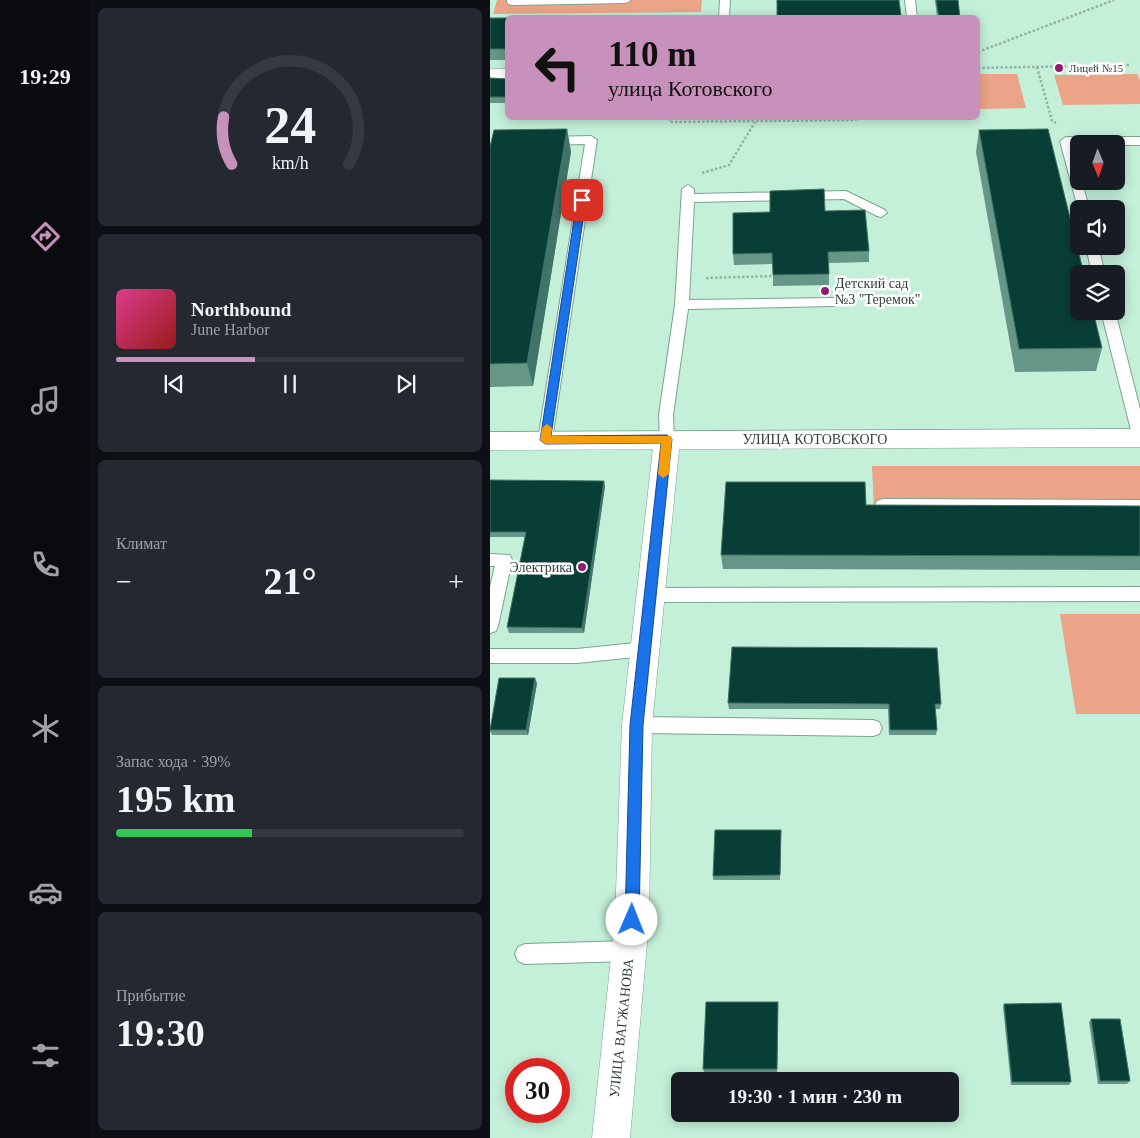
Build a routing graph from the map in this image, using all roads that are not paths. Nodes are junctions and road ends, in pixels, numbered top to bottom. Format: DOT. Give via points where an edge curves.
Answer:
graph roads {
  1 [pos="512,0"];
  2 [pos="626,0"];
  3 [pos="725,0"];
  4 [pos="910,0"];
  5 [pos="724,15"];
  6 [pos="912,15"];
  7 [pos="490,75"];
  8 [pos="505,75"];
  9 [pos="536,141"];
  10 [pos="1140,141"];
  11 [pos="1081,200"];
  12 [pos="881,213"];
  13 [pos="833,302"];
  14 [pos="682,305"];
  15 [pos="1110,320"];
  16 [pos="1140,438"];
  17 [pos="667,439"];
  18 [pos="490,440"];
  19 [pos="545,440"];
  20 [pos="884,505"];
  21 [pos="1140,506"];
  22 [pos="490,560"];
  23 [pos="1140,594"];
  24 [pos="651,595"];
  25 [pos="490,626"];
  26 [pos="645,649"];
  27 [pos="490,656"];
  28 [pos="637,725"];
  29 [pos="873,728"];
  30 [pos="629,951"];
  31 [pos="525,954"];
  32 [pos="611,1138"];
  1 -- 2 [label="lane"];
  3 -- 5 [label="lane"];
  4 -- 6 [label="lane"];
  7 -- 8 [label="street"];
  9 -- 19 [label="lane" via="591,140"];
  10 -- 11 [label="lane" via="1066,141"];
  12 -- 14 [label="lane" via="846,195 688,194"];
  13 -- 14 [label="lane"];
  14 -- 17 [label="lane" via="666,416"];
  15 -- 16 [label="lane"];
  16 -- 17 [label="street, УЛИЦА КОТОВСКОГО"];
  17 -- 19 [label="street, УЛИЦА КОТОВСКОГО"];
  17 -- 24 [label="street, УЛИЦА ВАГЖАНОВА"];
  18 -- 19 [label="street, УЛИЦА КОТОВСКОГО"];
  20 -- 21 [label="lane"];
  22 -- 25 [label="lane" via="504,560"];
  23 -- 24 [label="lane"];
  24 -- 26 [label="street, УЛИЦА ВАГЖАНОВА"];
  26 -- 27 [label="lane" via="577,656"];
  26 -- 28 [label="street, УЛИЦА ВАГЖАНОВА"];
  28 -- 29 [label="lane"];
  28 -- 30 [label="street, УЛИЦА ВАГЖАНОВА"];
  30 -- 31 [label="lane"];
  30 -- 32 [label="street, УЛИЦА ВАГЖАНОВА"];
}
